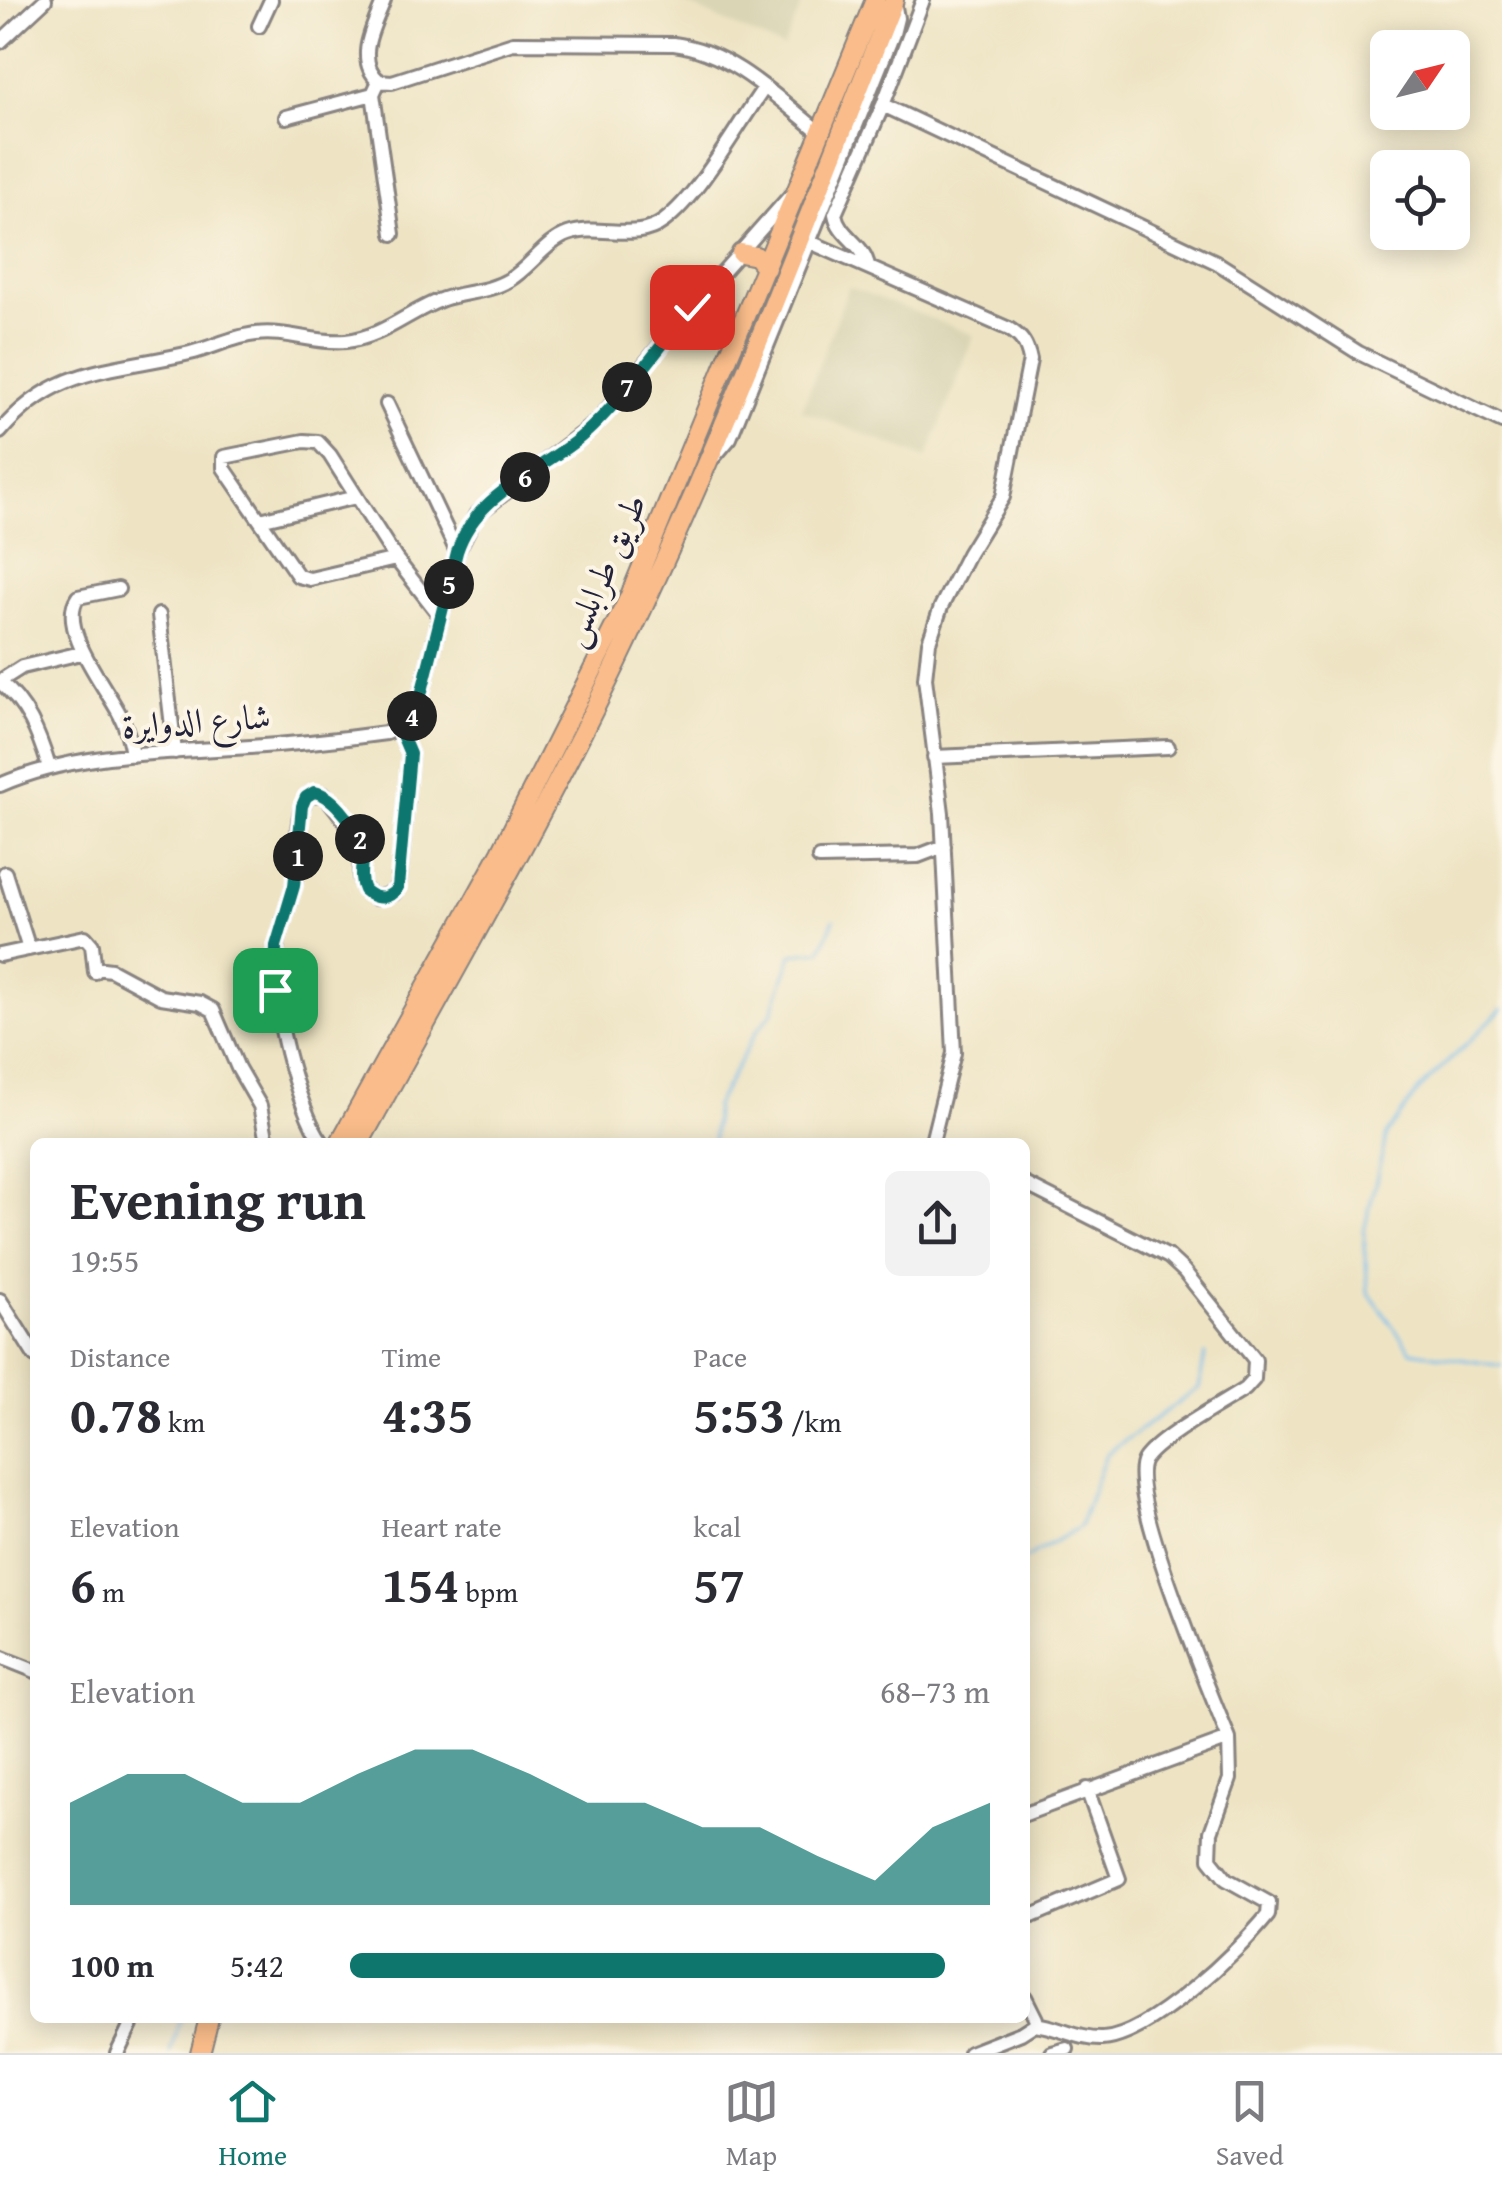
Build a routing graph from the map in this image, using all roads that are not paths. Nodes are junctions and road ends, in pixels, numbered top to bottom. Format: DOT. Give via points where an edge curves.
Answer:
graph roads {
  1 [pos="45,0"];
  2 [pos="271,0"];
  3 [pos="384,0"];
  4 [pos="875,0"];
  5 [pos="894,0"];
  6 [pos="924,0"];
  7 [pos="258,26"];
  8 [pos="0,42"];
  9 [pos="376,87"];
  10 [pos="764,88"];
  11 [pos="883,104"];
  12 [pos="286,117"];
  13 [pos="822,134"];
  14 [pos="802,182"];
  15 [pos="394,234"];
  16 [pos="810,242"];
  17 [pos="741,253"];
  18 [pos="868,266"];
  19 [pos="766,268"];
  20 [pos="387,404"];
  21 [pos="1502,422"];
  22 [pos="0,432"];
  23 [pos="705,466"];
  24 [pos="356,497"];
  25 [pos="260,520"];
  26 [pos="457,552"];
  27 [pos="396,558"];
  28 [pos="118,589"];
  29 [pos="159,615"];
  30 [pos="441,617"];
  31 [pos="82,653"];
  32 [pos="0,682"];
  33 [pos="399,728"];
  34 [pos="1168,747"];
  35 [pos="176,752"];
  36 [pos="132,754"];
  37 [pos="934,757"];
  38 [pos="49,766"];
  39 [pos="0,785"];
  40 [pos="944,846"];
  41 [pos="819,858"];
  42 [pos="5,873"];
  43 [pos="29,949"];
  44 [pos="0,955"];
  45 [pos="265,1138"];
  46 [pos="320,1138"];
  47 [pos="342,1138"];
  48 [pos="362,1138"];
  49 [pos="935,1138"];
  50 [pos="1030,1187"];
  51 [pos="0,1300"];
  52 [pos="30,1348"];
  53 [pos="0,1657"];
  54 [pos="30,1669"];
  55 [pos="1229,1739"];
  56 [pos="1087,1790"];
  57 [pos="1030,1812"];
  58 [pos="1030,1918"];
  59 [pos="1030,2006"];
  60 [pos="132,2023"];
  61 [pos="208,2023"];
  62 [pos="1035,2024"];
  63 [pos="117,2053"];
  64 [pos="200,2053"];
  65 [pos="970,2053"];
  1 -- 8 [label="street"];
  2 -- 7 [label="street"];
  3 -- 9 [label="street" via="366,51"];
  4 -- 13 [label="highway, طريق طرابلس"];
  5 -- 16 [label="street" via="895,29"];
  5 -- 23 [label="highway"];
  6 -- 11 [label="street"];
  9 -- 10 [label="street" via="513,43 660,43 713,54"];
  9 -- 12 [label="street"];
  9 -- 15 [label="street"];
  10 -- 13 [label="street"];
  10 -- 22 [label="street" via="688,196 657,225 572,232 509,280 432,304 368,336 327,341 254,334 88,373 32,398"];
  11 -- 18 [label="street" via="835,214"];
  11 -- 21 [label="street" via="1216,262 1359,353"];
  13 -- 14 [label="highway, طريق طرابلس"];
  14 -- 17 [label="street"];
  14 -- 19 [label="highway, طريق طرابلس"];
  16 -- 18 [label="street"];
  16 -- 23 [label="street" via="730,438"];
  17 -- 19 [label="highway" via="756,256"];
  17 -- 26 [label="street" via="599,420 485,505"];
  18 -- 37 [label="street" via="1009,328 1030,360 1004,497 968,554 929,642 925,678"];
  19 -- 47 [label="highway, طريق طرابلس" via="620,616 501,852"];
  20 -- 26 [label="street"];
  23 -- 48 [label="highway" via="568,761"];
  24 -- 25 [label="street"];
  24 -- 25 [label="street" via="318,442 229,454 224,468"];
  24 -- 27 [label="street"];
  25 -- 27 [label="street" via="304,578"];
  26 -- 30 [label="street"];
  27 -- 30 [label="street"];
  28 -- 31 [label="street" via="74,602"];
  29 -- 35 [label="street"];
  30 -- 33 [label="street" via="419,703"];
  31 -- 32 [label="street" via="22,667"];
  31 -- 36 [label="street" via="123,721"];
  32 -- 38 [label="street" via="36,728"];
  33 -- 35 [label="street, شارع الدوايرة" via="302,744"];
  33 -- 46 [label="street" via="410,754 394,892 376,898 364,890 361,841 326,795 310,794 302,806 294,886 273,974 302,1106"];
  34 -- 37 [label="street"];
  35 -- 36 [label="street, شارع الدوايرة"];
  36 -- 38 [label="street, شارع الدوايرة"];
  37 -- 40 [label="street"];
  38 -- 39 [label="street, شارع الدوايرة"];
  40 -- 41 [label="street" via="918,856"];
  40 -- 49 [label="street" via="954,1053"];
  42 -- 43 [label="street"];
  43 -- 44 [label="street"];
  43 -- 45 [label="street" via="85,938 95,970 111,970 161,996 212,1010 260,1106"];
  50 -- 55 [label="street" via="1170,1258 1255,1360 1246,1389 1158,1446 1145,1458 1140,1479 1169,1585"];
  51 -- 52 [label="street"];
  53 -- 54 [label="street"];
  55 -- 56 [label="street"];
  55 -- 62 [label="street" via="1230,1778 1210,1859 1226,1879 1269,1903 1268,1915 1218,1967 1144,2025 1100,2040"];
  56 -- 57 [label="street"];
  56 -- 58 [label="street" via="1119,1879"];
  59 -- 62 [label="street"];
  60 -- 63 [label="street"];
  61 -- 64 [label="highway"];
  62 -- 65 [label="street"];
}
